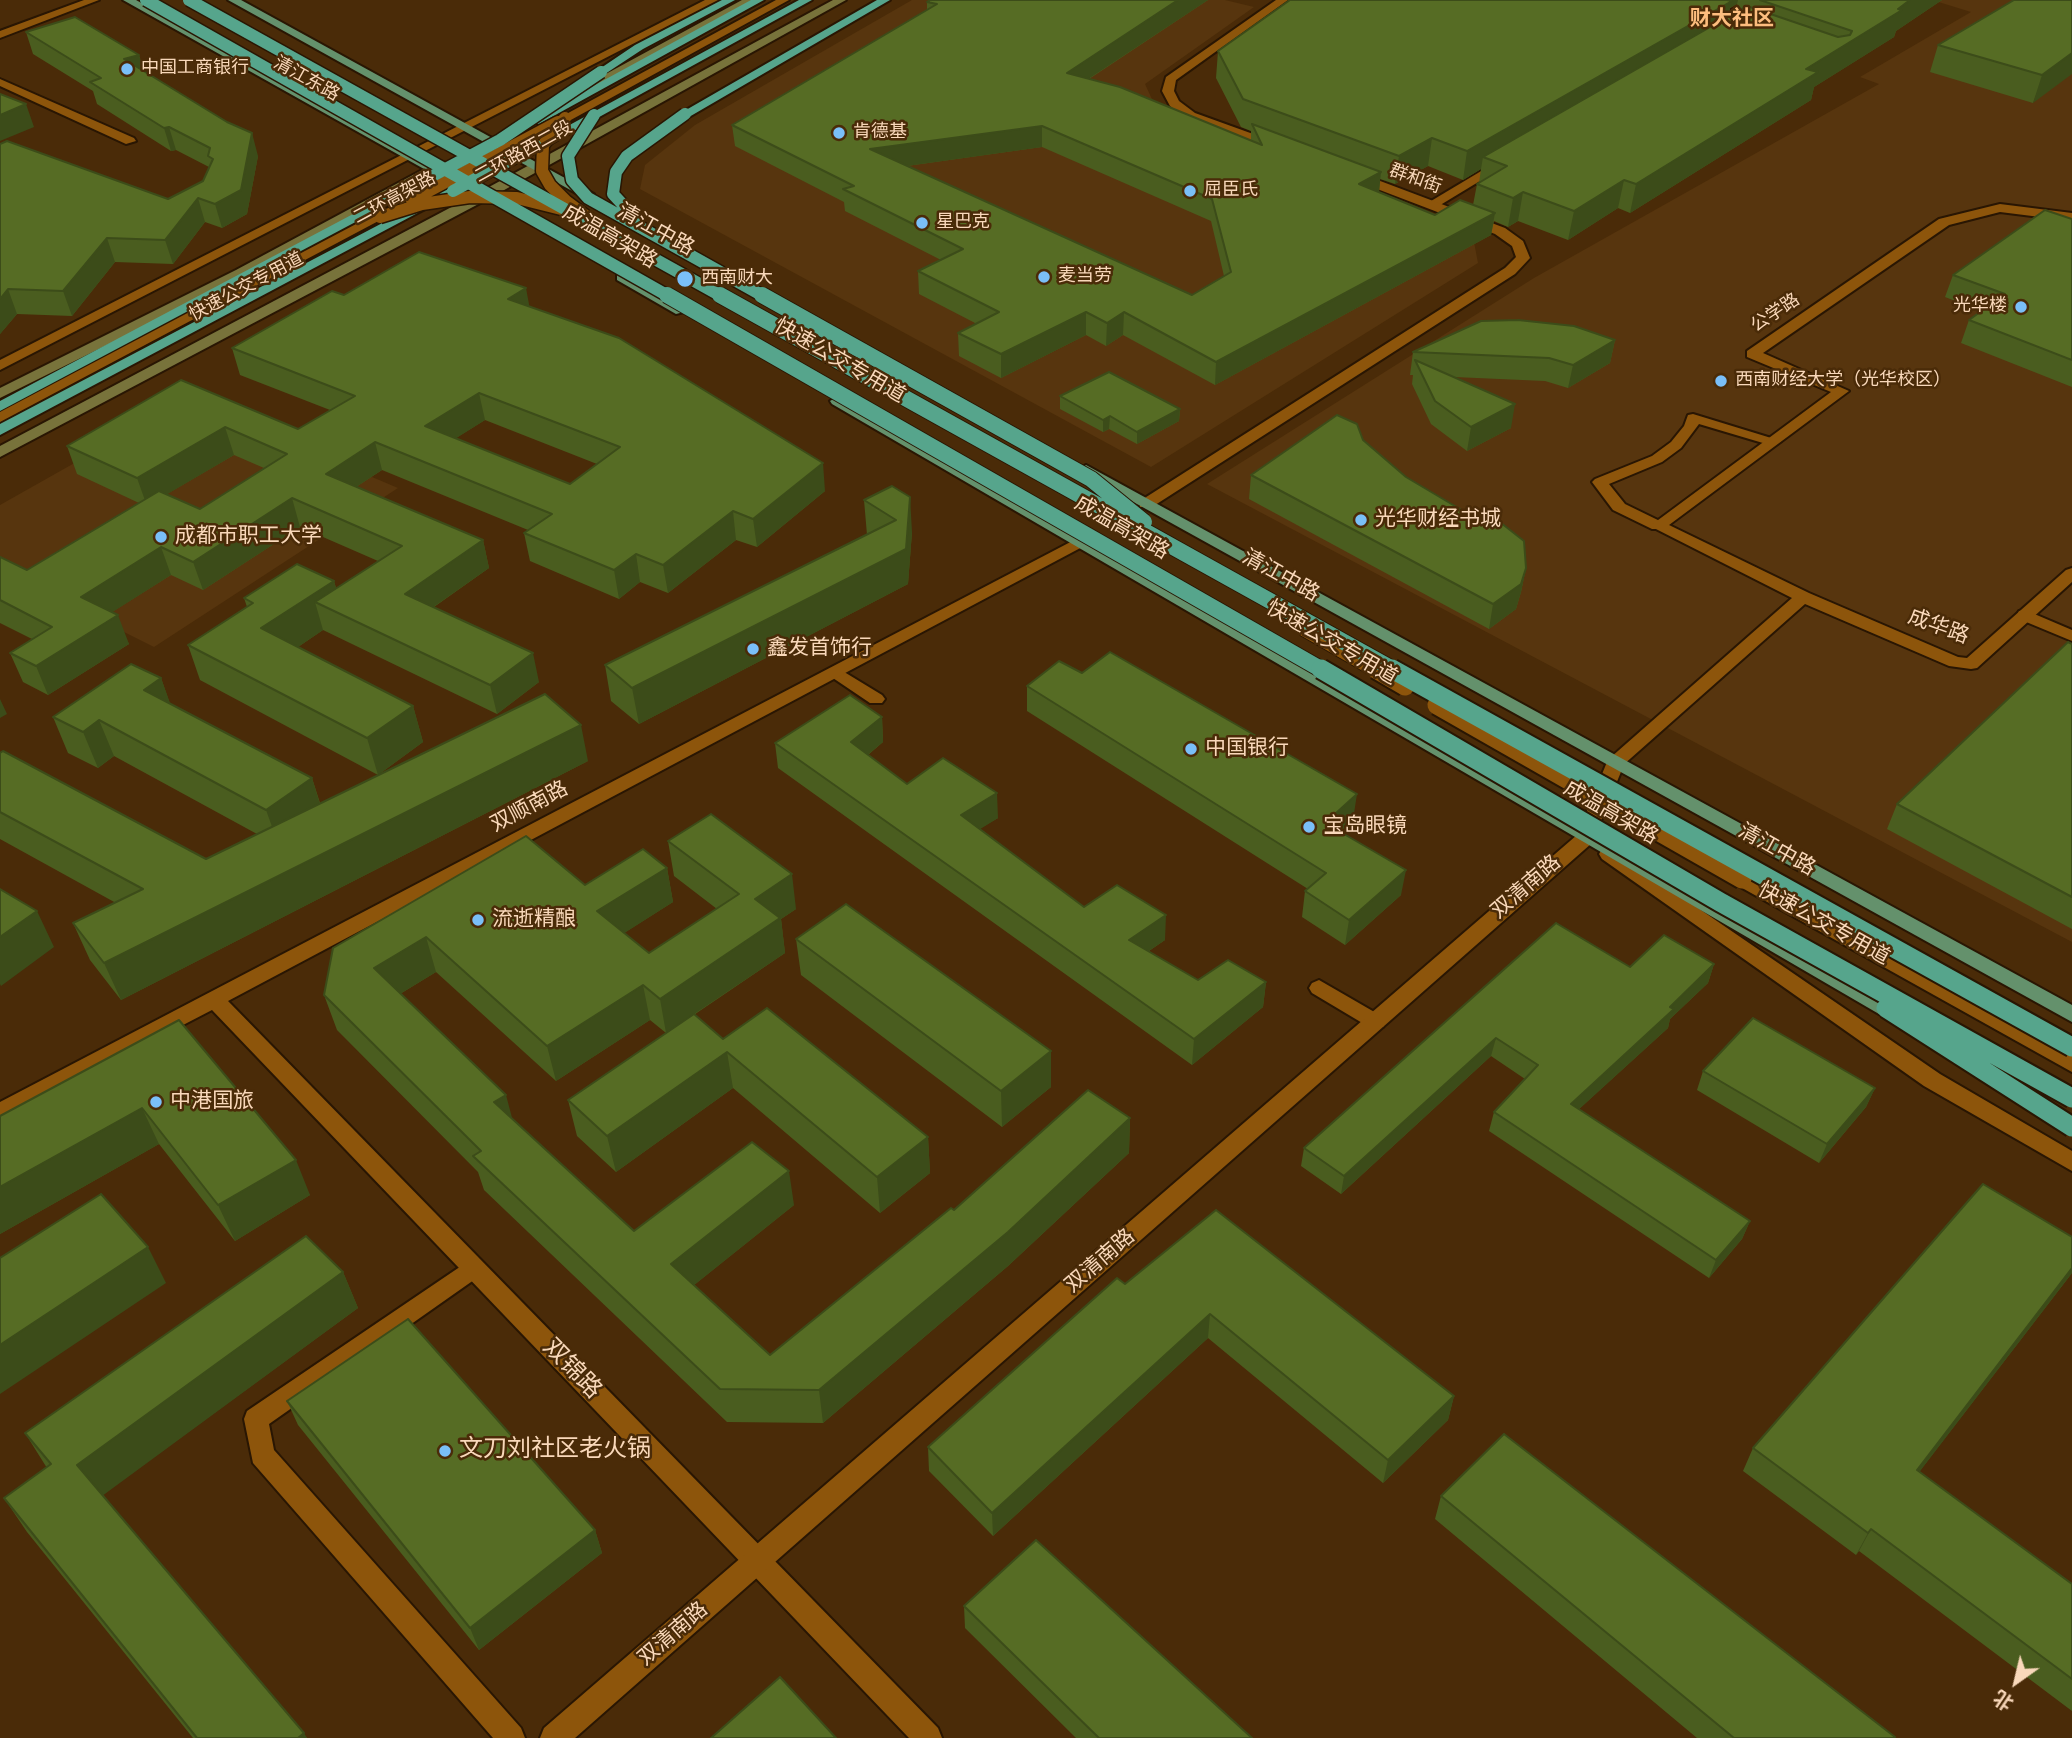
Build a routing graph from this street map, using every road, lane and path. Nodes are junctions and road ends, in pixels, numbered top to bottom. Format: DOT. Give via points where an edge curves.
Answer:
graph roads {
  1 [pos="94,0"];
  2 [pos="128,0"];
  3 [pos="146,0"];
  4 [pos="190,0"];
  5 [pos="233,0"];
  6 [pos="713,0"];
  7 [pos="730,0"];
  8 [pos="750,0"];
  9 [pos="759,0"];
  10 [pos="784,0"];
  11 [pos="807,0"];
  12 [pos="841,0"];
  13 [pos="885,0"];
  14 [pos="1283,0"];
  15 [pos="1757,0"];
  16 [pos="1740,27"];
  17 [pos="0,35"];
  18 [pos="0,82"];
  19 [pos="594,115"];
  20 [pos="565,118"];
  21 [pos="464,128"];
  22 [pos="494,140"];
  23 [pos="130,141"];
  24 [pos="1292,153"];
  25 [pos="407,156"];
  26 [pos="1514,157"];
  27 [pos="537,166"];
  28 [pos="432,169"];
  29 [pos="1343,172"];
  30 [pos="483,196"];
  31 [pos="1432,204"];
  32 [pos="380,217"];
  33 [pos="2072,217"];
  34 [pos="592,221"];
  35 [pos="665,243"];
  36 [pos="0,366"];
  37 [pos="0,394"];
  38 [pos="0,407"];
  39 [pos="0,418"];
  40 [pos="0,430"];
  41 [pos="1773,442"];
  42 [pos="0,452"];
  43 [pos="1146,503"];
  44 [pos="1658,526"];
  45 [pos="1080,542"];
  46 [pos="1183,554"];
  47 [pos="2072,573"];
  48 [pos="1803,597"];
  49 [pos="2025,615"];
  50 [pos="2072,636"];
  51 [pos="836,672"];
  52 [pos="876,699"];
  53 [pos="1616,762"];
  54 [pos="1585,838"];
  55 [pos="1720,902"];
  56 [pos="1319,988"];
  57 [pos="215,1000"];
  58 [pos="2072,1014"];
  59 [pos="1376,1022"];
  60 [pos="2072,1047"];
  61 [pos="2072,1064"];
  62 [pos="2072,1098"];
  63 [pos="0,1112"];
  64 [pos="2072,1116"];
  65 [pos="2072,1127"];
  66 [pos="2072,1162"];
  67 [pos="473,1268"];
  68 [pos="757,1563"];
  69 [pos="511,1738"];
  70 [pos="554,1738"];
  71 [pos="928,1738"];
  1 -- 17 [label="street"];
  2 -- 25 [label="main road, 清江东路"];
  3 -- 55 [label="highway, 成温高架路, bridge" via="1113,548"];
  4 -- 46 [label="highway, 成温高架路, bridge"];
  5 -- 21 [label="main road, 清江东路"];
  6 -- 21 [label="street"];
  7 -- 22 [label="highway, bridge" via="639,47"];
  8 -- 22 [label="main road, 二环路西二段"];
  9 -- 22 [label="highway, 二环高架路, bridge"];
  10 -- 20 [label="street, 快速公交专用道"];
  11 -- 19 [label="highway, 二环高架路"];
  12 -- 27 [label="main road, 二环路西二段"];
  13 -- 35 [label="highway, bridge" via="685,114 627,156 616,172 613,194"];
  14 -- 24 [label="street" via="1170,79 1168,91 1174,103 1191,116"];
  15 -- 16 [label="street" via="1714,19"];
  18 -- 23 [label="street"];
  19 -- 35 [label="highway, bridge" via="568,156 572,180 587,198"];
  19 -- 40 [label="highway, 二环高架路, bridge"];
  20 -- 32 [label="street, 快速公交专用道, bridge"];
  20 -- 34 [label="street, 快速公交专用道, bridge" via="543,145 542,171 550,186"];
  21 -- 22 [label="main road, 清江东路"];
  21 -- 25 [label="street"];
  22 -- 27 [label="main road, 清江中路"];
  22 -- 28 [label="main road, 二环路西二段"];
  22 -- 38 [label="highway, 二环高架路, bridge"];
  25 -- 28 [label="main road, 清江东路"];
  25 -- 36 [label="street"];
  26 -- 31 [label="street"];
  27 -- 30 [label="main road, 二环路西二段"];
  27 -- 43 [label="main road, 清江中路"];
  28 -- 30 [label="main road"];
  28 -- 37 [label="main road, 二环路西二段" via="241,273"];
  29 -- 31 [label="street, 群和街"];
  30 -- 42 [label="main road, 二环路西二段"];
  30 -- 45 [label="main road"];
  31 -- 43 [label="street, 群和街" via="1500,231 1518,244 1523,258 1510,271"];
  32 -- 34 [label="street, 快速公交专用道, bridge" via="442,200 495,197 546,204"];
  32 -- 39 [label="street, 快速公交专用道"];
  33 -- 41 [label="street, 公学路" via="2000,208 1944,222 1752,354 1842,391"];
  34 -- 61 [label="street, 快速公交专用道, bridge"];
  35 -- 46 [label="highway, bridge" via="1091,479"];
  41 -- 44 [label="street, 公学路"];
  41 -- 44 [label="street" via="1693,418 1691,427 1657,459 1600,482 1619,507"];
  43 -- 53 [label="main road, 清江中路"];
  44 -- 48 [label="street"];
  45 -- 51 [label="street, 双顺南路"];
  45 -- 54 [label="main road"];
  46 -- 60 [label="highway, 成温高架路, bridge"];
  47 -- 49 [label="street, 成华路"];
  48 -- 49 [label="street, 成华路" via="1955,662 1971,664"];
  48 -- 53 [label="street"];
  49 -- 50 [label="street"];
  51 -- 52 [label="street"];
  51 -- 57 [label="street, 双顺南路"];
  53 -- 54 [label="street, 双清南路"];
  53 -- 58 [label="main road, 清江中路"];
  54 -- 59 [label="street, 双清南路"];
  54 -- 64 [label="main road"];
  54 -- 66 [label="street" via="1932,1080"];
  55 -- 62 [label="highway, 成温高架路, bridge"];
  55 -- 65 [label="highway, bridge"];
  56 -- 59 [label="street"];
  57 -- 63 [label="street, 双顺南路"];
  57 -- 67 [label="street, 双锦路"];
  59 -- 68 [label="street, 双清南路"];
  67 -- 68 [label="street, 双锦路"];
  67 -- 69 [label="street" via="256,1419 262,1455"];
  68 -- 70 [label="street, 双清南路"];
  68 -- 71 [label="street, 双锦路"];
}
